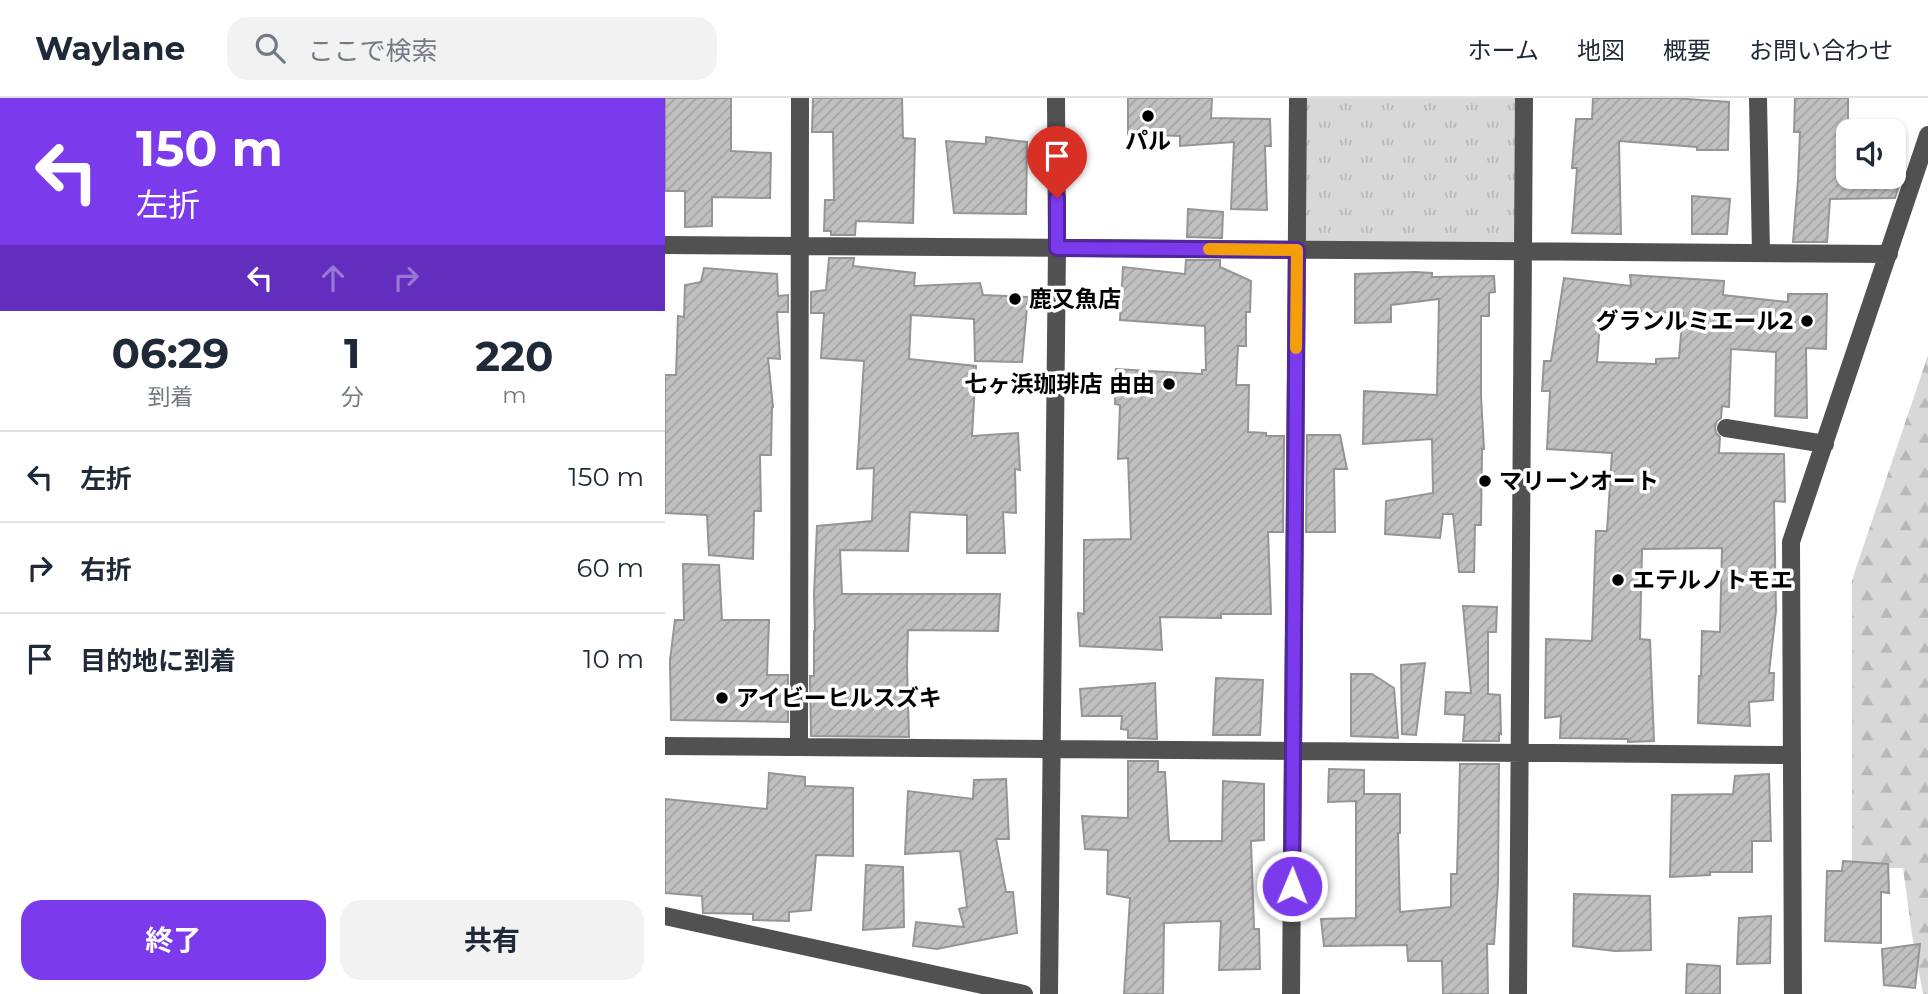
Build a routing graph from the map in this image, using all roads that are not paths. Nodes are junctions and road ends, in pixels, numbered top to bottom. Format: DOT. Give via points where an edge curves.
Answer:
graph roads {
  1 [pos="800,98"];
  2 [pos="1056,98"];
  3 [pos="1298,98"];
  4 [pos="1524,98"];
  5 [pos="1758,98"];
  6 [pos="1928,135"];
  7 [pos="665,245"];
  8 [pos="800,246"];
  9 [pos="1057,248"];
  10 [pos="1297,250"];
  11 [pos="1523,251"];
  12 [pos="1761,253"];
  13 [pos="1889,254"];
  14 [pos="1726,428"];
  15 [pos="1825,444"];
  16 [pos="665,746"];
  17 [pos="799,747"];
  18 [pos="1052,749"];
  19 [pos="1293,751"];
  20 [pos="1520,753"];
  21 [pos="1792,755"];
  22 [pos="665,916"];
  23 [pos="1024,994"];
  24 [pos="1049,994"];
  25 [pos="1291,994"];
  26 [pos="1518,994"];
  27 [pos="1793,994"];
  1 -- 8 [label="street"];
  2 -- 9 [label="street"];
  3 -- 10 [label="street"];
  4 -- 11 [label="street"];
  5 -- 12 [label="street"];
  6 -- 13 [label="street"];
  7 -- 8 [label="street"];
  8 -- 9 [label="street"];
  8 -- 17 [label="street"];
  9 -- 10 [label="street"];
  9 -- 18 [label="street"];
  10 -- 11 [label="street"];
  10 -- 19 [label="street"];
  11 -- 12 [label="street"];
  11 -- 20 [label="street"];
  12 -- 13 [label="street"];
  13 -- 15 [label="street"];
  14 -- 15 [label="street"];
  15 -- 21 [label="street" via="1791,542"];
  16 -- 17 [label="street"];
  17 -- 18 [label="street"];
  18 -- 19 [label="street"];
  18 -- 24 [label="street"];
  19 -- 20 [label="street"];
  19 -- 25 [label="street"];
  20 -- 21 [label="street"];
  20 -- 26 [label="street"];
  21 -- 27 [label="street"];
  22 -- 23 [label="street"];
}
